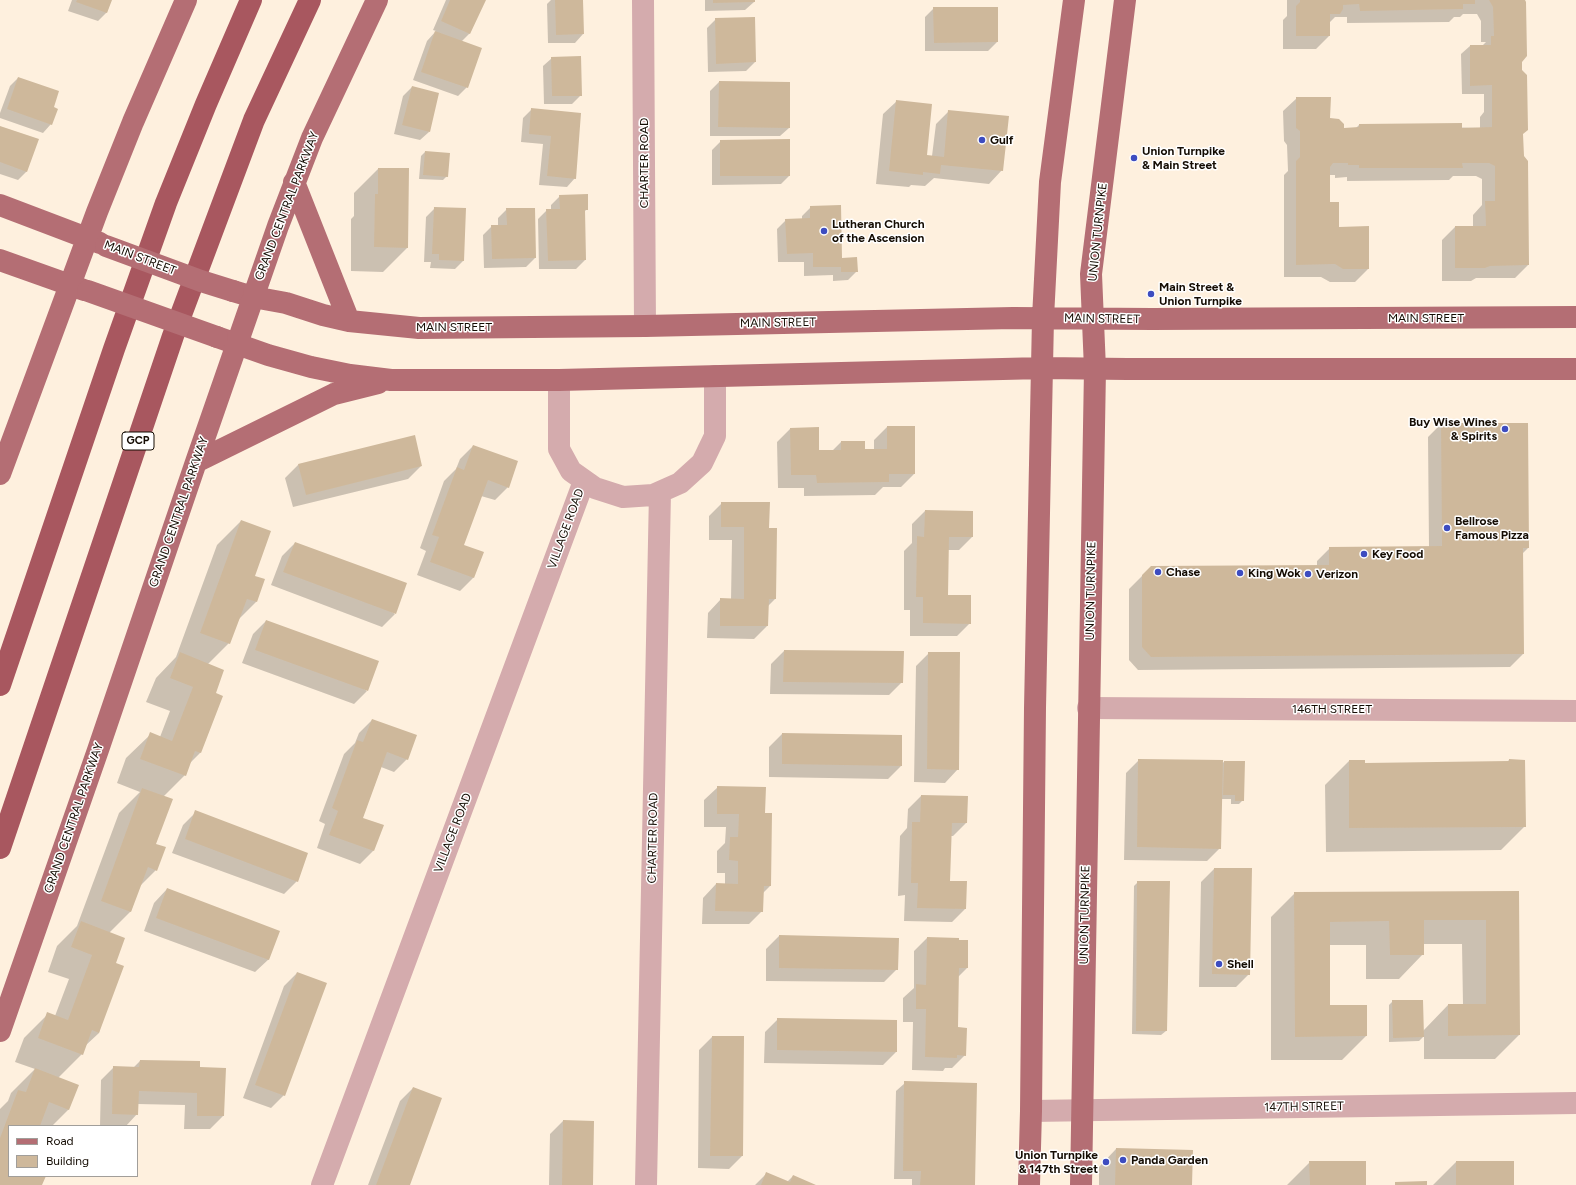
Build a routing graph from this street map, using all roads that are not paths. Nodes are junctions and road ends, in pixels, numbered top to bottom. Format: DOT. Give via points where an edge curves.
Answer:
graph roads {
  1 [pos="186,0"];
  2 [pos="251,0"];
  3 [pos="310,0"];
  4 [pos="377,0"];
  5 [pos="643,0"];
  6 [pos="1074,0"];
  7 [pos="1125,0"];
  8 [pos="294,182"];
  9 [pos="0,205"];
  10 [pos="97,242"];
  11 [pos="0,260"];
  12 [pos="79,288"];
  13 [pos="243,294"];
  14 [pos="1576,317"];
  15 [pos="1043,318"];
  16 [pos="1094,319"];
  17 [pos="349,321"];
  18 [pos="646,326"];
  19 [pos="227,341"];
  20 [pos="1043,368"];
  21 [pos="1095,369"];
  22 [pos="1576,369"];
  23 [pos="715,376"];
  24 [pos="391,380"];
  25 [pos="559,380"];
  26 [pos="196,462"];
  27 [pos="0,474"];
  28 [pos="584,481"];
  29 [pos="660,492"];
  30 [pos="0,685"];
  31 [pos="1088,708"];
  32 [pos="1576,711"];
  33 [pos="0,848"];
  34 [pos="0,1031"];
  35 [pos="1576,1102"];
  36 [pos="1082,1110"];
  37 [pos="1031,1111"];
  38 [pos="322,1185"];
  39 [pos="646,1185"];
  40 [pos="1029,1185"];
  41 [pos="1081,1185"];
  1 -- 10 [label="main road" via="133,122"];
  2 -- 30 [label="highway" via="166,203"];
  3 -- 33 [label="highway, GCP" via="254,120 173,336"];
  4 -- 8 [label="main road, GRAND CENTRAL PARKWAY" via="330,97"];
  5 -- 18 [label="street, CHARTER ROAD"];
  6 -- 15 [label="main road" via="1050,182"];
  7 -- 16 [label="main road, UNION TURNPIKE" via="1092,274"];
  8 -- 13 [label="main road, GRAND CENTRAL PARKWAY" via="262,270"];
  8 -- 17 [label="main road"];
  9 -- 10 [label="main road, MAIN STREET"];
  10 -- 12 [label="main road"];
  10 -- 13 [label="main road, MAIN STREET, bridge"];
  11 -- 12 [label="main road"];
  12 -- 19 [label="main road, bridge"];
  12 -- 27 [label="main road"];
  13 -- 17 [label="main road, MAIN STREET"];
  13 -- 19 [label="main road, GRAND CENTRAL PARKWAY"];
  14 -- 16 [label="main road, MAIN STREET"];
  15 -- 16 [label="main road, MAIN STREET"];
  15 -- 18 [label="main road, MAIN STREET"];
  15 -- 20 [label="main road"];
  16 -- 21 [label="main road, UNION TURNPIKE"];
  17 -- 18 [label="main road, MAIN STREET" via="420,328"];
  19 -- 24 [label="main road" via="311,367"];
  19 -- 26 [label="main road, GRAND CENTRAL PARKWAY"];
  20 -- 21 [label="main road"];
  20 -- 23 [label="main road"];
  20 -- 37 [label="main road" via="1035,708"];
  21 -- 22 [label="main road"];
  21 -- 31 [label="main road, UNION TURNPIKE"];
  23 -- 25 [label="main road"];
  23 -- 29 [label="street" via="715,436 702,462 680,483"];
  24 -- 25 [label="main road"];
  24 -- 26 [label="main road" via="334,394"];
  25 -- 28 [label="street" via="559,449 571,471"];
  26 -- 34 [label="main road, GRAND CENTRAL PARKWAY"];
  28 -- 29 [label="street" via="595,488 623,497 653,495"];
  28 -- 38 [label="street, VILLAGE ROAD"];
  29 -- 39 [label="street, CHARTER ROAD"];
  31 -- 32 [label="street, 146TH STREET"];
  31 -- 36 [label="main road, UNION TURNPIKE"];
  35 -- 36 [label="street, 147TH STREET"];
  36 -- 37 [label="street, 147TH STREET"];
  36 -- 41 [label="main road, UNION TURNPIKE"];
  37 -- 40 [label="main road"];
}
